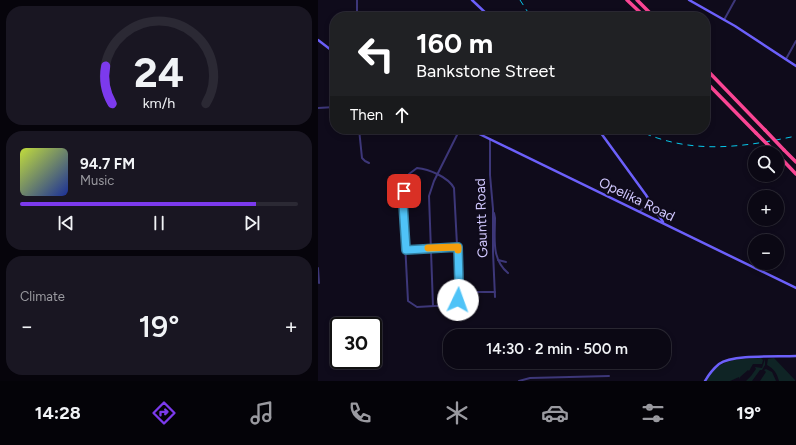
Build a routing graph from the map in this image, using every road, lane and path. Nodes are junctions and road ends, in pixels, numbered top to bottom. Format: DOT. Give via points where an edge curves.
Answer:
graph roads {
  1 [pos="357,0"];
  2 [pos="472,0"];
  3 [pos="627,0"];
  4 [pos="637,0"];
  5 [pos="689,0"];
  6 [pos="735,0"];
  7 [pos="357,12"];
  8 [pos="485,12"];
  9 [pos="640,12"];
  10 [pos="649,12"];
  11 [pos="724,20"];
  12 [pos="318,40"];
  13 [pos="796,41"];
  14 [pos="330,49"];
  15 [pos="786,59"];
  16 [pos="796,66"];
  17 [pos="710,73"];
  18 [pos="710,86"];
  19 [pos="330,107"];
  20 [pos="318,108"];
  21 [pos="360,134"];
  22 [pos="458,134"];
  23 [pos="480,134"];
  24 [pos="602,134"];
  25 [pos="490,139"];
  26 [pos="768,146"];
  27 [pos="784,162"];
  28 [pos="796,162"];
  29 [pos="369,163"];
  30 [pos="796,174"];
  31 [pos="438,175"];
  32 [pos="648,200"];
  33 [pos="640,211"];
  34 [pos="493,212"];
  35 [pos="663,223"];
  36 [pos="458,247"];
  37 [pos="431,248"];
  38 [pos="406,250"];
  39 [pos="497,260"];
  40 [pos="506,262"];
  41 [pos="318,268"];
  42 [pos="508,273"];
  43 [pos="319,283"];
  44 [pos="796,288"];
  45 [pos="477,292"];
  46 [pos="495,292"];
  47 [pos="495,297"];
  48 [pos="433,306"];
  49 [pos="796,356"];
  50 [pos="594,376"];
  51 [pos="609,376"];
  52 [pos="560,378"];
  53 [pos="526,380"];
  54 [pos="519,381"];
  55 [pos="560,381"];
  56 [pos="594,381"];
  57 [pos="705,381"];
  1 -- 7 [label="street"];
  2 -- 8 [label="main road"];
  3 -- 9 [label="highway"];
  4 -- 10 [label="highway"];
  5 -- 11 [label="main road"];
  6 -- 11 [label="street"];
  11 -- 15 [label="main road"];
  12 -- 14 [label="main road"];
  13 -- 15 [label="street"];
  15 -- 16 [label="main road"];
  17 -- 28 [label="highway, bridge"];
  18 -- 26 [label="highway, bridge"];
  19 -- 20 [label="street"];
  21 -- 29 [label="street" via="362,158"];
  22 -- 31 [label="street"];
  23 -- 25 [label="main road, Opelika Road"];
  24 -- 32 [label="main road"];
  25 -- 33 [label="main road, Opelika Road"];
  25 -- 34 [label="street, Gauntt Road"];
  27 -- 30 [label="highway"];
  31 -- 36 [label="street" via="451,182 454,188"];
  31 -- 37 [label="street" via="428,201"];
  31 -- 38 [label="street" via="418,168 407,178 403,203"];
  32 -- 33 [label="street"];
  32 -- 35 [label="main road"];
  33 -- 35 [label="main road, Opelika Road"];
  34 -- 39 [label="street" via="496,218"];
  34 -- 46 [label="street, Gauntt Road"];
  35 -- 44 [label="main road, Opelika Road"];
  36 -- 37 [label="street"];
  36 -- 48 [label="street" via="458,300 452,305"];
  37 -- 38 [label="street"];
  37 -- 48 [label="street"];
  38 -- 48 [label="street" via="409,304 417,307"];
  39 -- 40 [label="street"];
  39 -- 42 [label="street"];
  41 -- 43 [label="street"];
  45 -- 46 [label="street"];
  46 -- 47 [label="street, Gauntt Road"];
  49 -- 57 [label="main road" via="732,359 710,372"];
  50 -- 51 [label="street"];
  50 -- 52 [label="street"];
  50 -- 56 [label="street"];
  52 -- 53 [label="street"];
  52 -- 55 [label="street"];
  53 -- 54 [label="street"];
}
